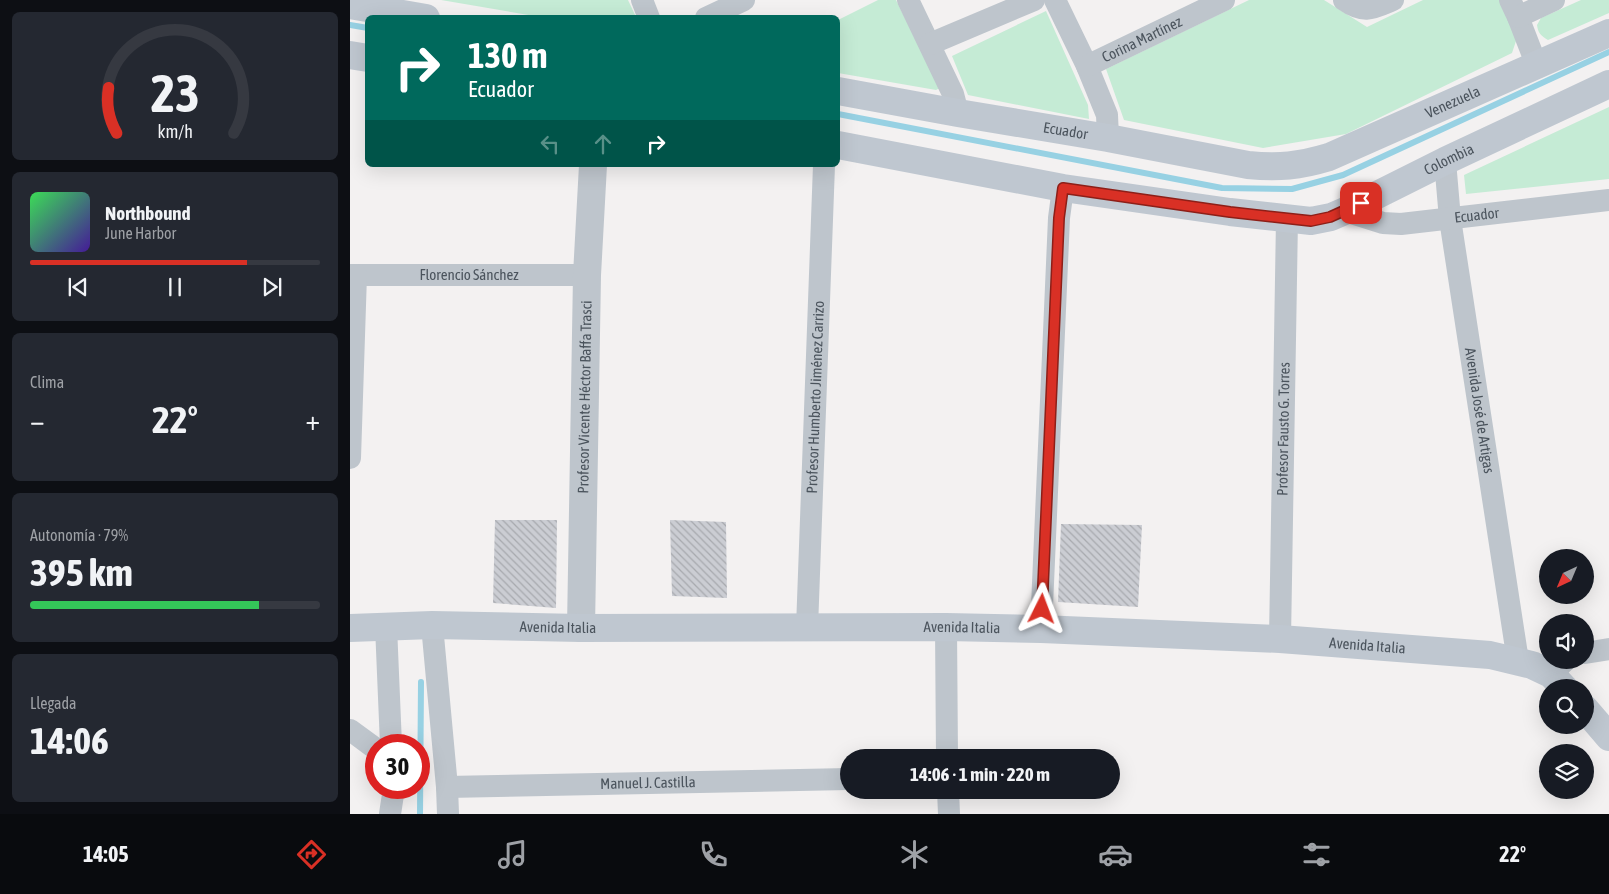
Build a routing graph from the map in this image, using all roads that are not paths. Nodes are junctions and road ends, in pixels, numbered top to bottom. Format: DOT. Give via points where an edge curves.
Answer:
graph roads {
  1 [pos="642,0"];
  2 [pos="744,0"];
  3 [pos="908,0"];
  4 [pos="1034,0"];
  5 [pos="1055,0"];
  6 [pos="1224,0"];
  7 [pos="1344,0"];
  8 [pos="1554,0"];
  9 [pos="1384,4"];
  10 [pos="373,5"];
  11 [pos="1514,9"];
  12 [pos="414,15"];
  13 [pos="648,15"];
  14 [pos="712,15"];
  15 [pos="1609,33"];
  16 [pos="930,44"];
  17 [pos="350,55"];
  18 [pos="365,58"];
  19 [pos="1087,66"];
  20 [pos="1538,66"];
  21 [pos="1609,84"];
  22 [pos="840,91"];
  23 [pos="958,114"];
  24 [pos="1108,138"];
  25 [pos="840,145"];
  26 [pos="1444,162"];
  27 [pos="1293,166"];
  28 [pos="593,167"];
  29 [pos="824,167"];
  30 [pos="1063,188"];
  31 [pos="1609,200"];
  32 [pos="1345,211"];
  33 [pos="1287,219"];
  34 [pos="1450,219"];
  35 [pos="353,275"];
  36 [pos="587,275"];
  37 [pos="350,458"];
  38 [pos="432,625"];
  39 [pos="386,626"];
  40 [pos="946,627"];
  41 [pos="350,628"];
  42 [pos="581,628"];
  43 [pos="807,628"];
  44 [pos="1041,628"];
  45 [pos="1280,639"];
  46 [pos="1609,649"];
  47 [pos="1594,652"];
  48 [pos="1518,661"];
  49 [pos="1560,674"];
  50 [pos="1594,720"];
  51 [pos="350,730"];
  52 [pos="391,734"];
  53 [pos="1609,737"];
  54 [pos="365,741"];
  55 [pos="947,749"];
  56 [pos="840,779"];
  57 [pos="447,787"];
  58 [pos="392,799"];
  59 [pos="948,799"];
  60 [pos="390,814"];
  61 [pos="448,814"];
  62 [pos="949,814"];
  1 -- 13 [label="street"];
  2 -- 14 [label="street"];
  3 -- 16 [label="street"];
  4 -- 16 [label="street"];
  5 -- 19 [label="street"];
  6 -- 19 [label="street, Corina Martínez"];
  7 -- 9 [label="street" via="1364,10"];
  8 -- 11 [label="street"];
  10 -- 12 [label="main road"];
  11 -- 20 [label="street"];
  15 -- 20 [label="main road, Venezuela"];
  16 -- 23 [label="street" via="953,94"];
  17 -- 18 [label="main road"];
  19 -- 24 [label="street" via="1107,115"];
  20 -- 27 [label="main road, Venezuela" via="1329,157"];
  21 -- 26 [label="main road, Colombia"];
  22 -- 23 [label="main road, Ecuador"];
  23 -- 24 [label="main road, Ecuador"];
  24 -- 27 [label="main road, Ecuador" via="1248,164"];
  25 -- 30 [label="main road"];
  26 -- 32 [label="main road, Colombia"];
  26 -- 34 [label="street, Avenida José de Artigas"];
  28 -- 36 [label="street, Profesor Vicente Héctor Baffa Trasci"];
  29 -- 43 [label="street, Profesor Humberto Jiménez Carrizo"];
  30 -- 33 [label="main road"];
  30 -- 44 [label="street" via="1058,227"];
  31 -- 34 [label="street, Ecuador"];
  32 -- 33 [label="main road, Colombia" via="1311,221"];
  32 -- 34 [label="street, Ecuador" via="1382,223"];
  33 -- 45 [label="street, Profesor Fausto G. Torres"];
  34 -- 48 [label="street, Avenida José de Artigas"];
  35 -- 36 [label="street, Florencio Sánchez"];
  35 -- 37 [label="street"];
  36 -- 42 [label="street, Profesor Vicente Héctor Baffa Trasci"];
  38 -- 39 [label="main road, Avenida Italia"];
  38 -- 42 [label="main road, Avenida Italia"];
  38 -- 57 [label="street"];
  39 -- 41 [label="main road, Avenida Italia"];
  39 -- 52 [label="street"];
  40 -- 43 [label="main road, Avenida Italia"];
  40 -- 44 [label="main road, Avenida Italia"];
  40 -- 55 [label="street"];
  42 -- 43 [label="main road, Avenida Italia"];
  44 -- 45 [label="main road, Avenida Italia"];
  45 -- 48 [label="main road, Avenida Italia" via="1468,652"];
  46 -- 47 [label="street"];
  48 -- 49 [label="main road, Avenida Italia"];
  50 -- 53 [label="main road"];
  51 -- 54 [label="street"];
  56 -- 57 [label="street, Manuel J. Castilla"];
  57 -- 61 [label="street"];
  58 -- 60 [label="street"];
  59 -- 62 [label="street"];
}
